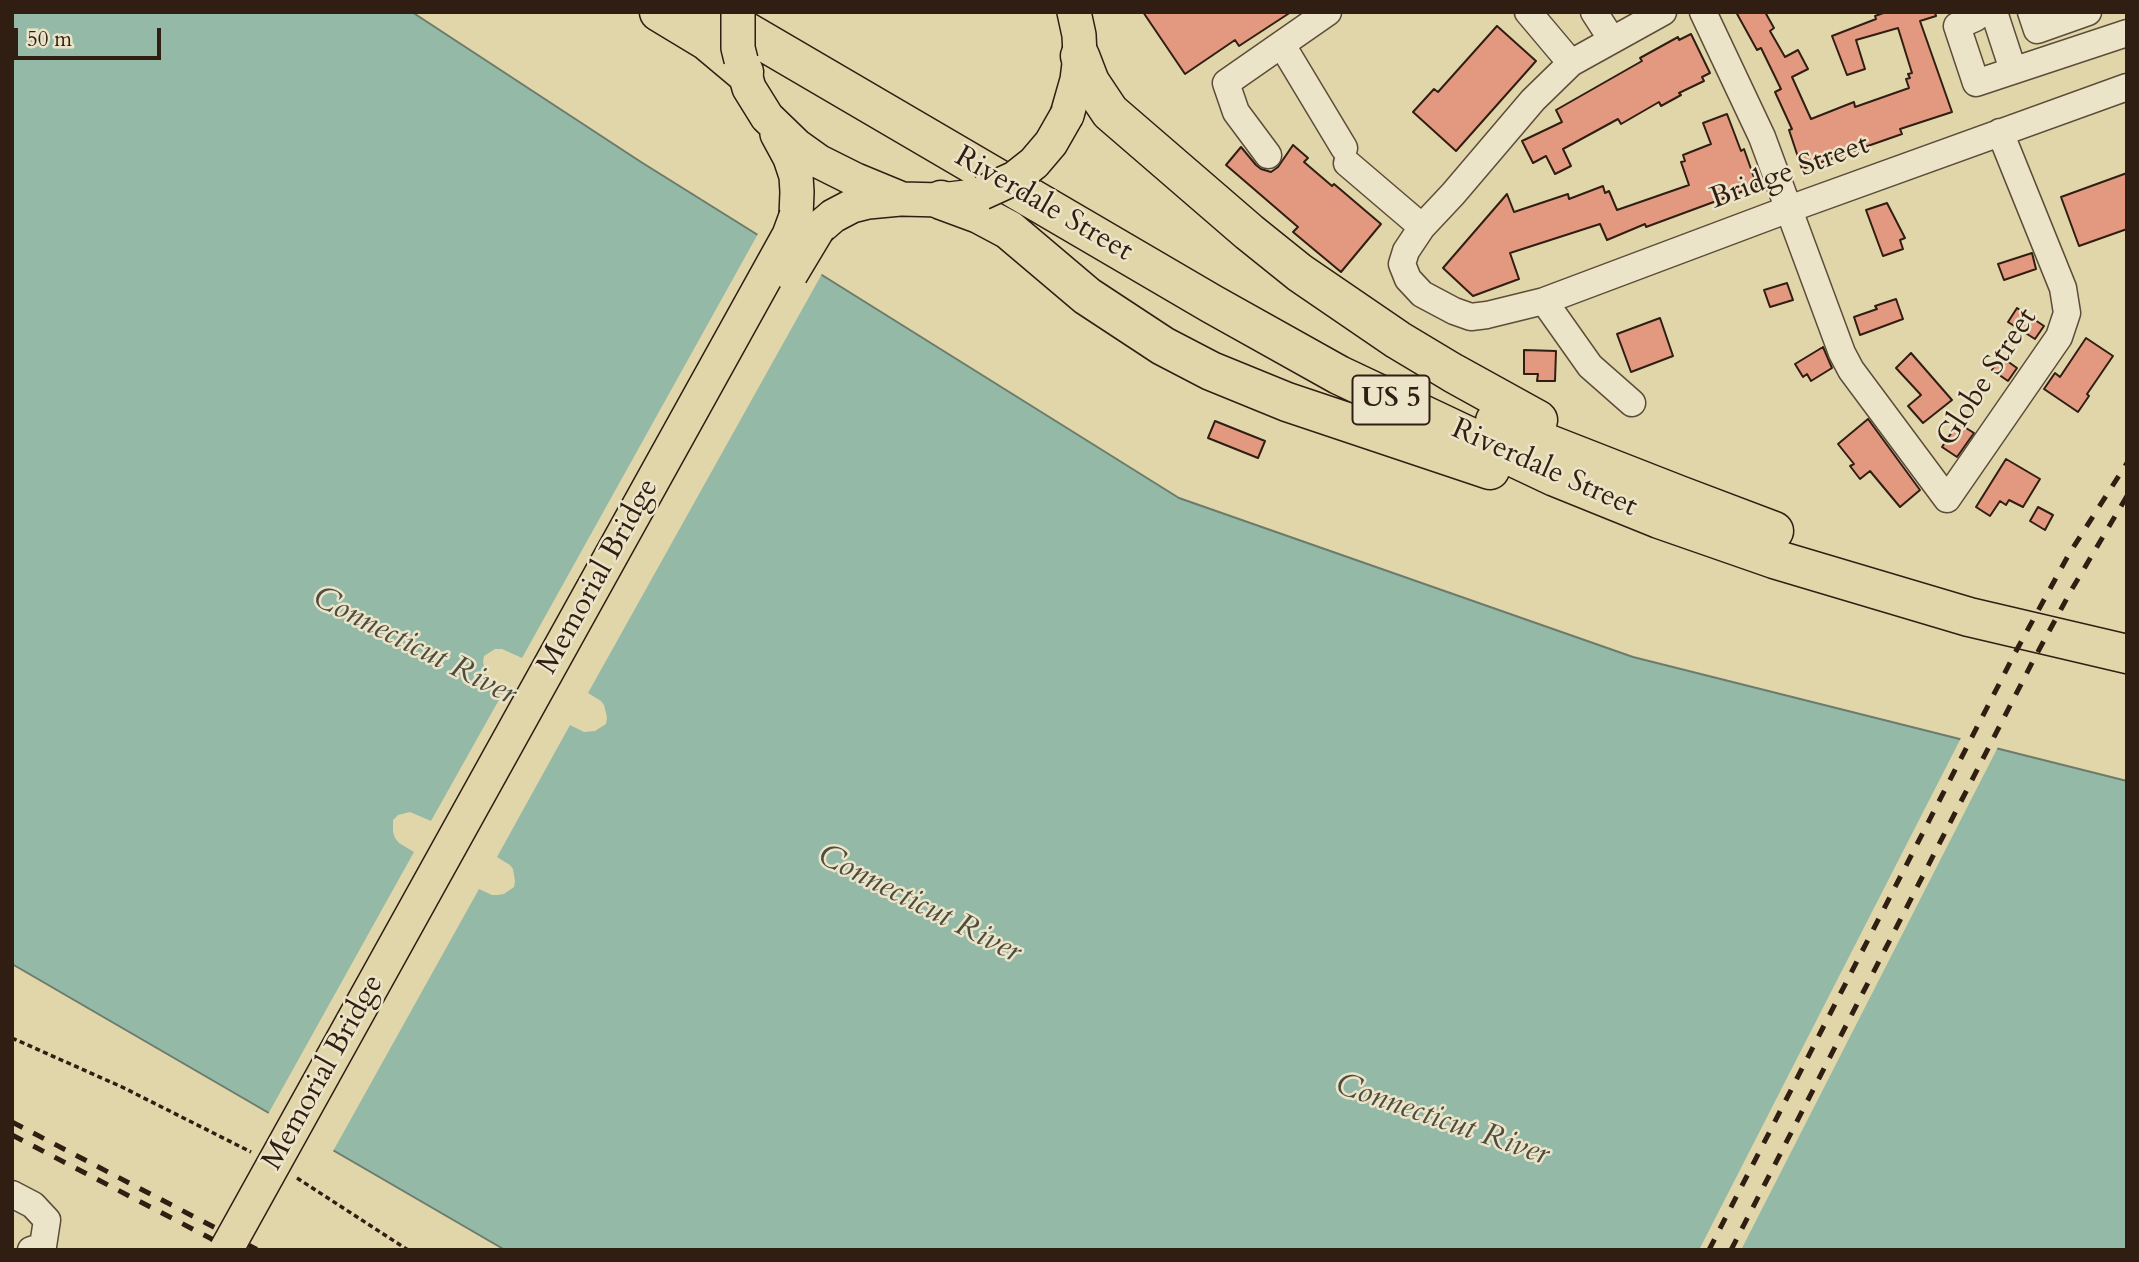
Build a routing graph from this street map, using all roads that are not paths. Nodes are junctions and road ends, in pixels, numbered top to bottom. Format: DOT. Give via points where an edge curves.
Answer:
graph roads {
  1 [pos="659,12"];
  2 [pos="713,12"];
  3 [pos="738,12"];
  4 [pos="764,12"];
  5 [pos="1074,12"];
  6 [pos="1328,12"];
  7 [pos="1528,12"];
  8 [pos="1594,12"];
  9 [pos="1663,12"];
  10 [pos="1703,12"];
  11 [pos="1983,12"];
  12 [pos="1994,12"];
  13 [pos="2088,12"];
  14 [pos="2121,12"];
  15 [pos="2034,21"];
  16 [pos="2127,30"];
  17 [pos="1612,40"];
  18 [pos="1282,45"];
  19 [pos="1080,56"];
  20 [pos="2047,59"];
  21 [pos="1571,63"];
  22 [pos="742,66"];
  23 [pos="2013,70"];
  24 [pos="2127,87"];
  25 [pos="767,117"];
  26 [pos="2000,132"];
  27 [pos="1268,155"];
  28 [pos="902,199"];
  29 [pos="942,200"];
  30 [pos="1789,209"];
  31 [pos="807,223"];
  32 [pos="1422,227"];
  33 [pos="1544,301"];
  34 [pos="1632,403"];
  35 [pos="1669,507"];
  36 [pos="2127,629"];
  37 [pos="2127,654"];
  38 [pos="12,1195"];
  39 [pos="41,1248"];
  40 [pos="226,1250"];
  41 [pos="250,1250"];
  1 -- 22 [label="highway"];
  2 -- 35 [label="highway, Riverdale Street / US 5" via="1339,375 1555,477"];
  3 -- 22 [label="main road, bridge"];
  4 -- 35 [label="highway, Riverdale Street / US 5" via="1347,349"];
  5 -- 19 [label="main road"];
  6 -- 18 [label="street"];
  7 -- 21 [label="street"];
  8 -- 17 [label="street"];
  9 -- 17 [label="street"];
  10 -- 30 [label="street" via="1754,117"];
  11 -- 23 [label="street" via="1957,26 1976,83"];
  12 -- 23 [label="street"];
  13 -- 15 [label="street"];
  14 -- 16 [label="street"];
  15 -- 20 [label="street"];
  16 -- 20 [label="street"];
  17 -- 21 [label="street"];
  18 -- 27 [label="street" via="1226,83 1236,112"];
  18 -- 32 [label="street" via="1345,155"];
  19 -- 29 [label="main road, bridge" via="1067,115 1034,163 982,193"];
  19 -- 35 [label="highway" via="1110,111 1300,273 1387,333"];
  20 -- 23 [label="street"];
  21 -- 32 [label="street"];
  22 -- 25 [label="main road"];
  24 -- 26 [label="street, Bridge Street"];
  25 -- 28 [label="main road" via="818,161"];
  25 -- 31 [label="main road, Memorial Bridge" via="794,168"];
  26 -- 30 [label="street, Bridge Street"];
  26 -- 30 [label="street, Globe Street" via="2063,288 2067,313 2059,337 1947,499 1851,370"];
  28 -- 29 [label="main road"];
  28 -- 31 [label="main road, Memorial Bridge" via="852,206"];
  29 -- 35 [label="highway" via="1009,230 1117,317 1237,383 1523,482"];
  30 -- 33 [label="street, Bridge Street"];
  31 -- 40 [label="main road, Memorial Bridge, bridge" via="782,247"];
  31 -- 41 [label="main road, Memorial Bridge, bridge" via="793,271"];
  32 -- 33 [label="street, Bridge Street" via="1402,264 1422,294 1475,317"];
  33 -- 34 [label="street" via="1590,366"];
  35 -- 36 [label="highway, Riverdale Street / US 5" via="1788,536 1930,582"];
  35 -- 37 [label="highway, Riverdale Street / US 5" via="1774,559 1969,617"];
  38 -- 39 [label="street" via="33,1205 47,1220"];
}
